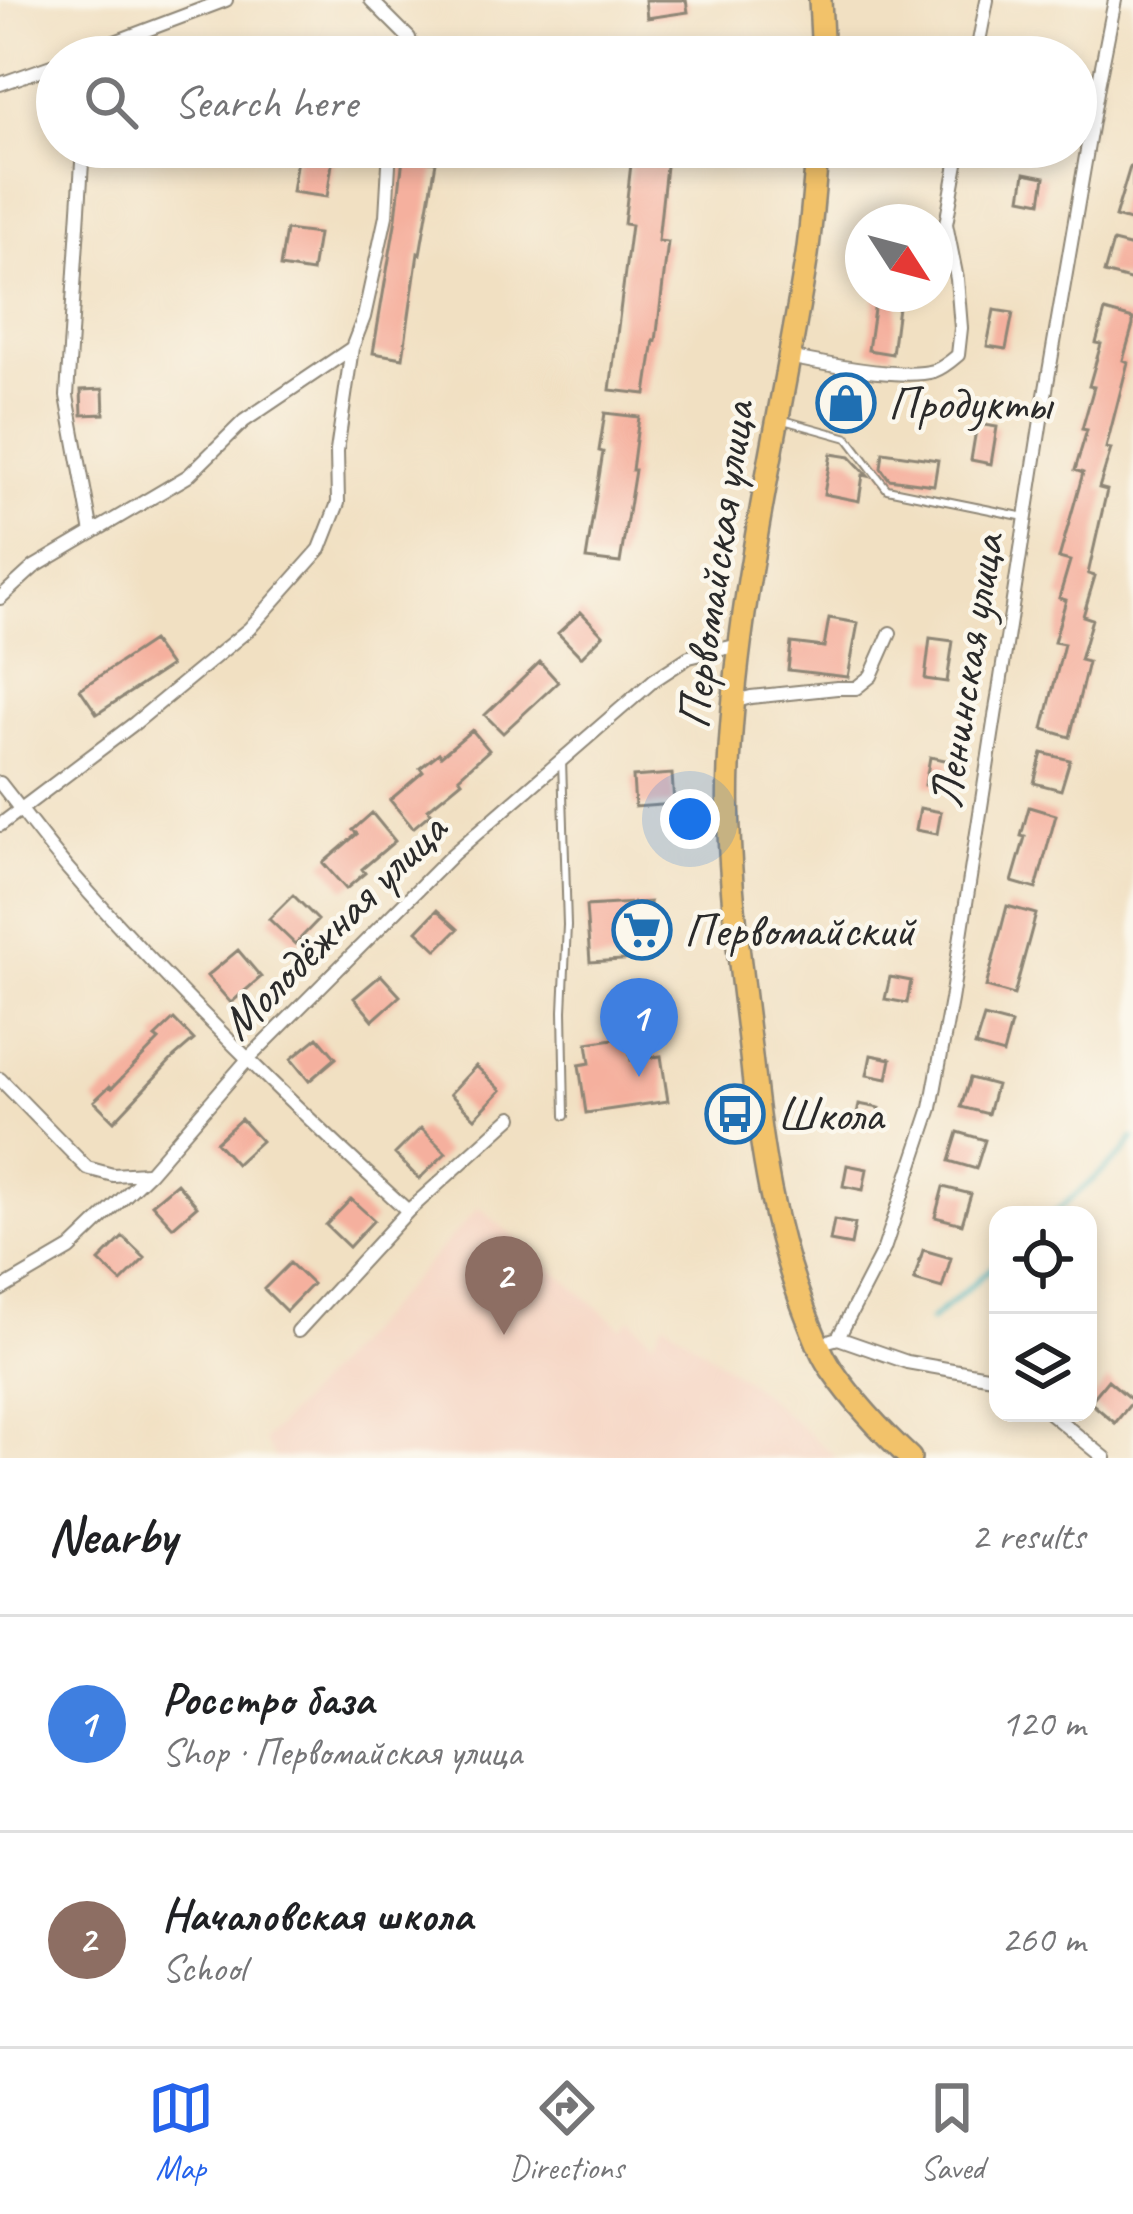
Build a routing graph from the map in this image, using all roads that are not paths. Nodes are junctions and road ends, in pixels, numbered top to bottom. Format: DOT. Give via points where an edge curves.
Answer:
graph roads {
  1 [pos="226,0"];
  2 [pos="371,0"];
  3 [pos="820,0"];
  4 [pos="987,0"];
  5 [pos="1115,0"];
  6 [pos="131,36"];
  7 [pos="407,36"];
  8 [pos="822,36"];
  9 [pos="980,36"];
  10 [pos="36,71"];
  11 [pos="0,84"];
  12 [pos="1097,92"];
  13 [pos="82,168"];
  14 [pos="389,168"];
  15 [pos="816,168"];
  16 [pos="956,168"];
  17 [pos="1084,168"];
  18 [pos="352,348"];
  19 [pos="789,357"];
  20 [pos="777,418"];
  21 [pos="1027,517"];
  22 [pos="92,533"];
  23 [pos="0,598"];
  24 [pos="890,633"];
  25 [pos="739,645"];
  26 [pos="734,702"];
  27 [pos="562,760"];
  28 [pos="0,783"];
  29 [pos="22,811"];
  30 [pos="0,825"];
  31 [pos="249,1058"];
  32 [pos="0,1079"];
  33 [pos="565,1116"];
  34 [pos="512,1117"];
  35 [pos="148,1173"];
  36 [pos="408,1210"];
  37 [pos="0,1290"];
  38 [pos="298,1331"];
  39 [pos="828,1341"];
  40 [pos="989,1376"];
  41 [pos="1061,1422"];
  42 [pos="910,1458"];
  43 [pos="1105,1458"];
  1 -- 6 [label="street"];
  2 -- 7 [label="street"];
  3 -- 8 [label="main road"];
  4 -- 9 [label="street"];
  5 -- 12 [label="street, Ленинская улица"];
  10 -- 11 [label="street"];
  13 -- 22 [label="street" via="67,396"];
  14 -- 18 [label="street" via="386,216"];
  15 -- 19 [label="main road, Первомайская улица"];
  16 -- 19 [label="street" via="946,224 958,355 938,370 915,373"];
  17 -- 21 [label="street, Ленинская улица"];
  18 -- 22 [label="street" via="244,422 188,476"];
  18 -- 29 [label="street" via="338,503 320,549 249,629"];
  19 -- 20 [label="main road, Первомайская улица"];
  20 -- 21 [label="lane" via="848,438 887,489"];
  20 -- 25 [label="main road, Первомайская улица"];
  21 -- 39 [label="street, Ленинская улица" via="931,1108 884,1249"];
  22 -- 23 [label="street"];
  24 -- 26 [label="street" via="871,676 856,688"];
  25 -- 26 [label="main road, Первомайская улица"];
  25 -- 27 [label="street, Молодёжная улица" via="689,657"];
  26 -- 39 [label="main road, Первомайская улица" via="729,828 753,1078 777,1226 800,1298"];
  27 -- 31 [label="street, Молодёжная улица" via="454,854"];
  27 -- 33 [label="lane"];
  28 -- 29 [label="street"];
  29 -- 30 [label="street"];
  29 -- 31 [label="street"];
  31 -- 35 [label="street, Молодёжная улица"];
  31 -- 36 [label="street"];
  32 -- 35 [label="street" via="87,1168"];
  34 -- 36 [label="street"];
  35 -- 37 [label="street, Молодёжная улица" via="70,1249"];
  36 -- 38 [label="street"];
  39 -- 40 [label="street"];
  39 -- 42 [label="main road, Первомайская улица" via="830,1367"];
  41 -- 43 [label="street"];
}
